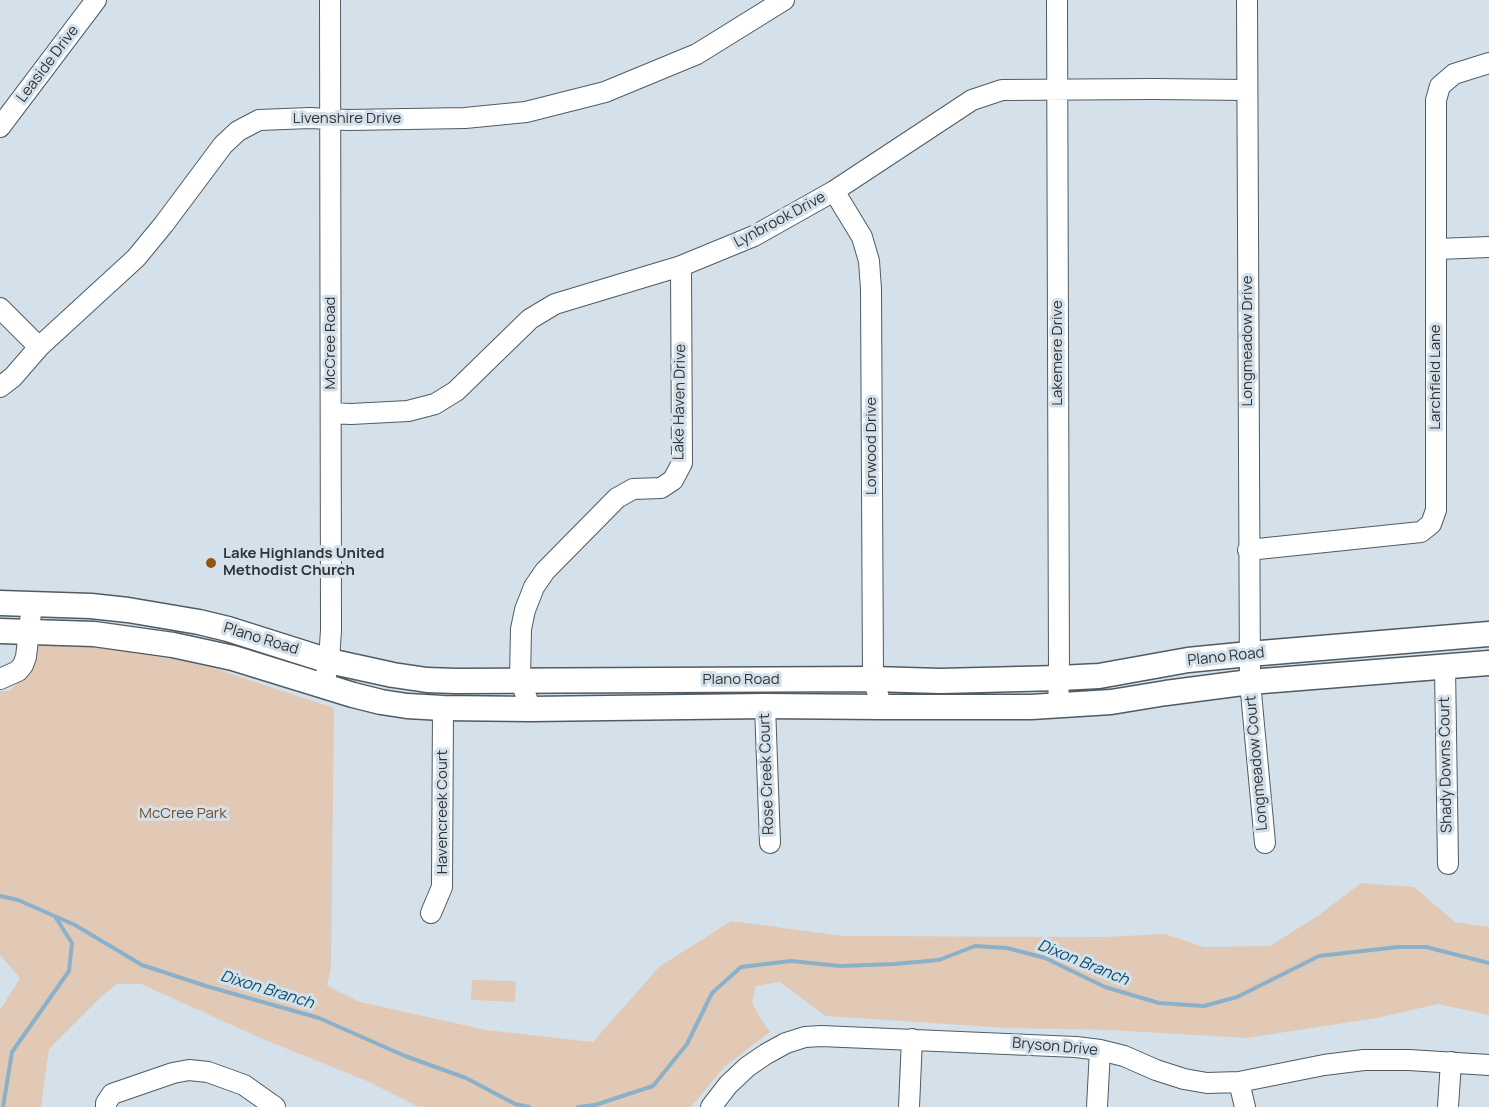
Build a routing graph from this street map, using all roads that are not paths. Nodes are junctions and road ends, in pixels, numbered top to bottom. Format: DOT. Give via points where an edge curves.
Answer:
graph roads {
  1 [pos="96,0"];
  2 [pos="330,0"];
  3 [pos="784,0"];
  4 [pos="1057,0"];
  5 [pos="1246,0"];
  6 [pos="1484,64"];
  7 [pos="1058,90"];
  8 [pos="1247,90"];
  9 [pos="330,119"];
  10 [pos="0,128"];
  11 [pos="834,191"];
  12 [pos="1489,247"];
  13 [pos="1437,249"];
  14 [pos="681,266"];
  15 [pos="0,308"];
  16 [pos="39,347"];
  17 [pos="0,387"];
  18 [pos="331,413"];
  19 [pos="1248,550"];
  20 [pos="0,603"];
  21 [pos="32,604"];
  22 [pos="0,631"];
  23 [pos="28,631"];
  24 [pos="1489,634"];
  25 [pos="1249,654"];
  26 [pos="329,661"];
  27 [pos="1489,663"];
  28 [pos="1445,667"];
  29 [pos="1059,678"];
  30 [pos="0,679"];
  31 [pos="520,680"];
  32 [pos="873,680"];
  33 [pos="1250,682"];
  34 [pos="323,686"];
  35 [pos="765,706"];
  36 [pos="1058,706"];
  37 [pos="882,707"];
  38 [pos="443,708"];
  39 [pos="531,709"];
  40 [pos="770,843"];
  41 [pos="1265,843"];
  42 [pos="1448,864"];
  43 [pos="431,913"];
  44 [pos="912,1039"];
  45 [pos="1100,1050"];
  46 [pos="1451,1062"];
  47 [pos="1489,1065"];
  48 [pos="1239,1082"];
  49 [pos="109,1100"];
  50 [pos="275,1107"];
  51 [pos="711,1107"];
  52 [pos="909,1107"];
  53 [pos="1097,1107"];
  54 [pos="1245,1107"];
  55 [pos="1448,1107"];
  1 -- 10 [label="street, Leaside Drive"];
  2 -- 9 [label="street, McCree Road"];
  3 -- 9 [label="street, Livenshire Drive" via="697,54 605,92 526,112 465,118"];
  4 -- 7 [label="street, Lakemere Drive"];
  5 -- 8 [label="street, Longmeadow Drive"];
  6 -- 13 [label="street, Larchfield Lane" via="1454,74 1440,86 1436,100"];
  7 -- 8 [label="street, Lynbrook Drive"];
  7 -- 11 [label="street, Lynbrook Drive" via="1002,90 972,100"];
  7 -- 29 [label="street, Lakemere Drive"];
  8 -- 19 [label="street, Longmeadow Drive"];
  9 -- 16 [label="street, Livenshire Drive" via="259,120 238,131 136,258"];
  9 -- 18 [label="street, McCree Road"];
  11 -- 14 [label="street, Lynbrook Drive" via="754,236"];
  11 -- 32 [label="street, Lorwood Drive" via="862,237 869,261"];
  12 -- 13 [label="street"];
  13 -- 19 [label="street, Larchfield Lane" via="1436,510 1431,524 1421,532"];
  14 -- 18 [label="street, Lynbrook Drive" via="555,304 531,319 456,391 435,404 408,411"];
  14 -- 31 [label="street, Lake Haven Drive" via="682,462 673,480 661,488 633,489 617,498 545,571 525,610"];
  15 -- 16 [label="street"];
  16 -- 17 [label="street, Livenshire Drive"];
  18 -- 26 [label="street, McCree Road"];
  19 -- 25 [label="street, Longmeadow Drive"];
  20 -- 21 [label="main road, Plano Road"];
  21 -- 23 [label="street"];
  21 -- 26 [label="main road, Plano Road" via="92,606 199,622"];
  22 -- 23 [label="main road, Plano Road"];
  23 -- 30 [label="street" via="23,665"];
  23 -- 34 [label="main road, Plano Road" via="94,634 173,645 233,658"];
  24 -- 25 [label="main road, Plano Road"];
  25 -- 29 [label="main road, Plano Road" via="1099,676"];
  25 -- 33 [label="street, Longmeadow Drive"];
  26 -- 31 [label="main road, Plano Road" via="427,680"];
  26 -- 34 [label="street, McCree Road"];
  27 -- 28 [label="main road, Plano Road"];
  28 -- 33 [label="main road, Plano Road"];
  28 -- 42 [label="street, Shady Downs Court"];
  29 -- 32 [label="main road, Plano Road"];
  29 -- 36 [label="street, Lakemere Drive"];
  31 -- 32 [label="main road, Plano Road"];
  31 -- 39 [label="street, Lake Haven Drive"];
  32 -- 37 [label="street, Lorwood Drive"];
  33 -- 36 [label="main road, Plano Road"];
  33 -- 41 [label="street, Longmeadow Court"];
  34 -- 38 [label="main road, Plano Road" via="381,702"];
  35 -- 37 [label="main road, Plano Road"];
  35 -- 39 [label="main road, Plano Road"];
  35 -- 40 [label="street, Rose Creek Court"];
  36 -- 37 [label="main road, Plano Road"];
  38 -- 39 [label="main road, Plano Road"];
  38 -- 43 [label="street, Havencreek Court" via="442,887"];
  44 -- 45 [label="street, Bryson Drive"];
  44 -- 51 [label="street, Bryson Drive" via="821,1036 786,1043 747,1067"];
  44 -- 52 [label="street"];
  45 -- 48 [label="street, Bryson Drive" via="1184,1079"];
  45 -- 53 [label="street"];
  46 -- 47 [label="street, Bryson Drive"];
  46 -- 48 [label="street, Bryson Drive" via="1364,1060"];
  46 -- 55 [label="street"];
  48 -- 54 [label="street"];
  49 -- 50 [label="street" via="189,1070 243,1084"];
}
